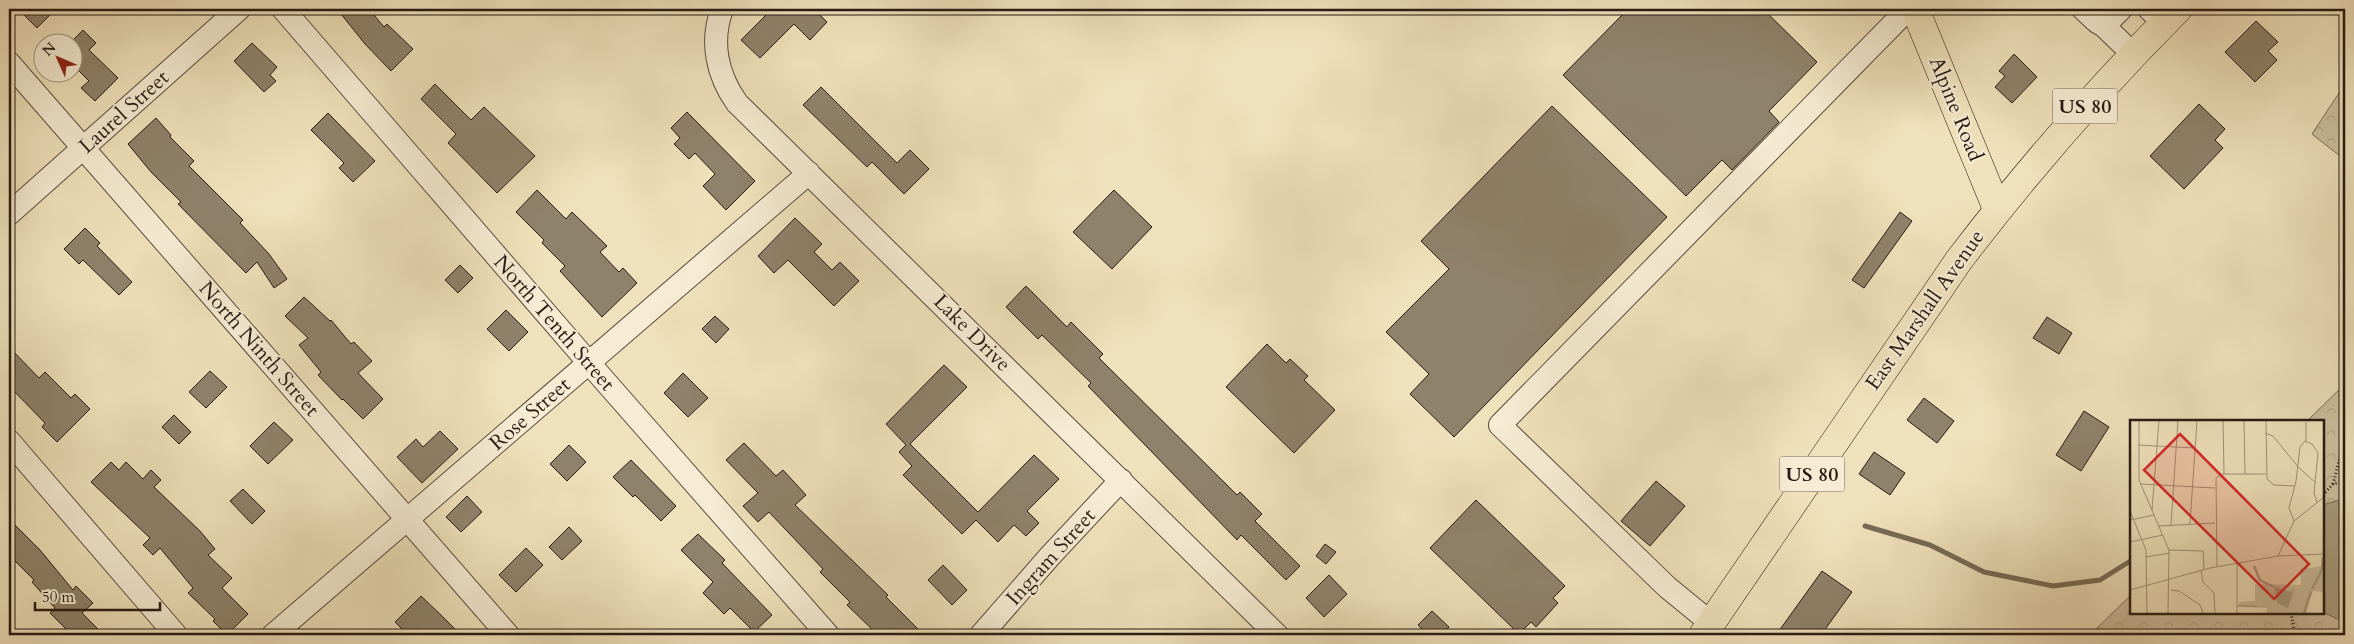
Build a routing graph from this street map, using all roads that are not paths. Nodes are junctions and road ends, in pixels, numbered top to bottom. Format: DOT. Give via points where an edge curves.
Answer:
graph roads {
  1 [pos="239,9"];
  2 [pos="283,9"];
  3 [pos="722,9"];
  4 [pos="1908,9"];
  5 [pos="1915,9"];
  6 [pos="2083,9"];
  7 [pos="2121,9"];
  8 [pos="2164,13"];
  9 [pos="2104,26"];
  10 [pos="2133,54"];
  11 [pos="9,63"];
  12 [pos="83,149"];
  13 [pos="809,173"];
  14 [pos="1997,209"];
  15 [pos="9,214"];
  16 [pos="589,363"];
  17 [pos="9,441"];
  18 [pos="1122,480"];
  19 [pos="406,520"];
  20 [pos="1707,629"];
  21 [pos="176,635"];
  22 [pos="273,635"];
  23 [pos="508,635"];
  24 [pos="828,635"];
  25 [pos="981,635"];
  26 [pos="1276,635"];
  1 -- 12 [label="street, Laurel Street"];
  2 -- 16 [label="street, North Tenth Street"];
  3 -- 13 [label="street, Lake Drive" via="716,49 719,68 731,95"];
  4 -- 20 [label="street" via="1500,425"];
  5 -- 14 [label="main road, Alpine Road"];
  6 -- 9 [label="street"];
  7 -- 9 [label="street"];
  8 -- 10 [label="main road, East Marshall Avenue / US 80"];
  9 -- 10 [label="street"];
  10 -- 14 [label="main road, East Marshall Avenue / US 80"];
  11 -- 12 [label="street, North Ninth Street"];
  12 -- 15 [label="street, Laurel Street"];
  12 -- 19 [label="street, North Ninth Street"];
  13 -- 16 [label="street, Rose Street"];
  13 -- 18 [label="street, Lake Drive"];
  14 -- 20 [label="main road, East Marshall Avenue / US 80" via="1921,314"];
  16 -- 19 [label="street, Rose Street"];
  16 -- 24 [label="street, North Tenth Street"];
  17 -- 21 [label="street"];
  18 -- 25 [label="street, Ingram Street"];
  18 -- 26 [label="street, Lake Drive"];
  19 -- 22 [label="street, Rose Street"];
  19 -- 23 [label="street, North Ninth Street"];
}
